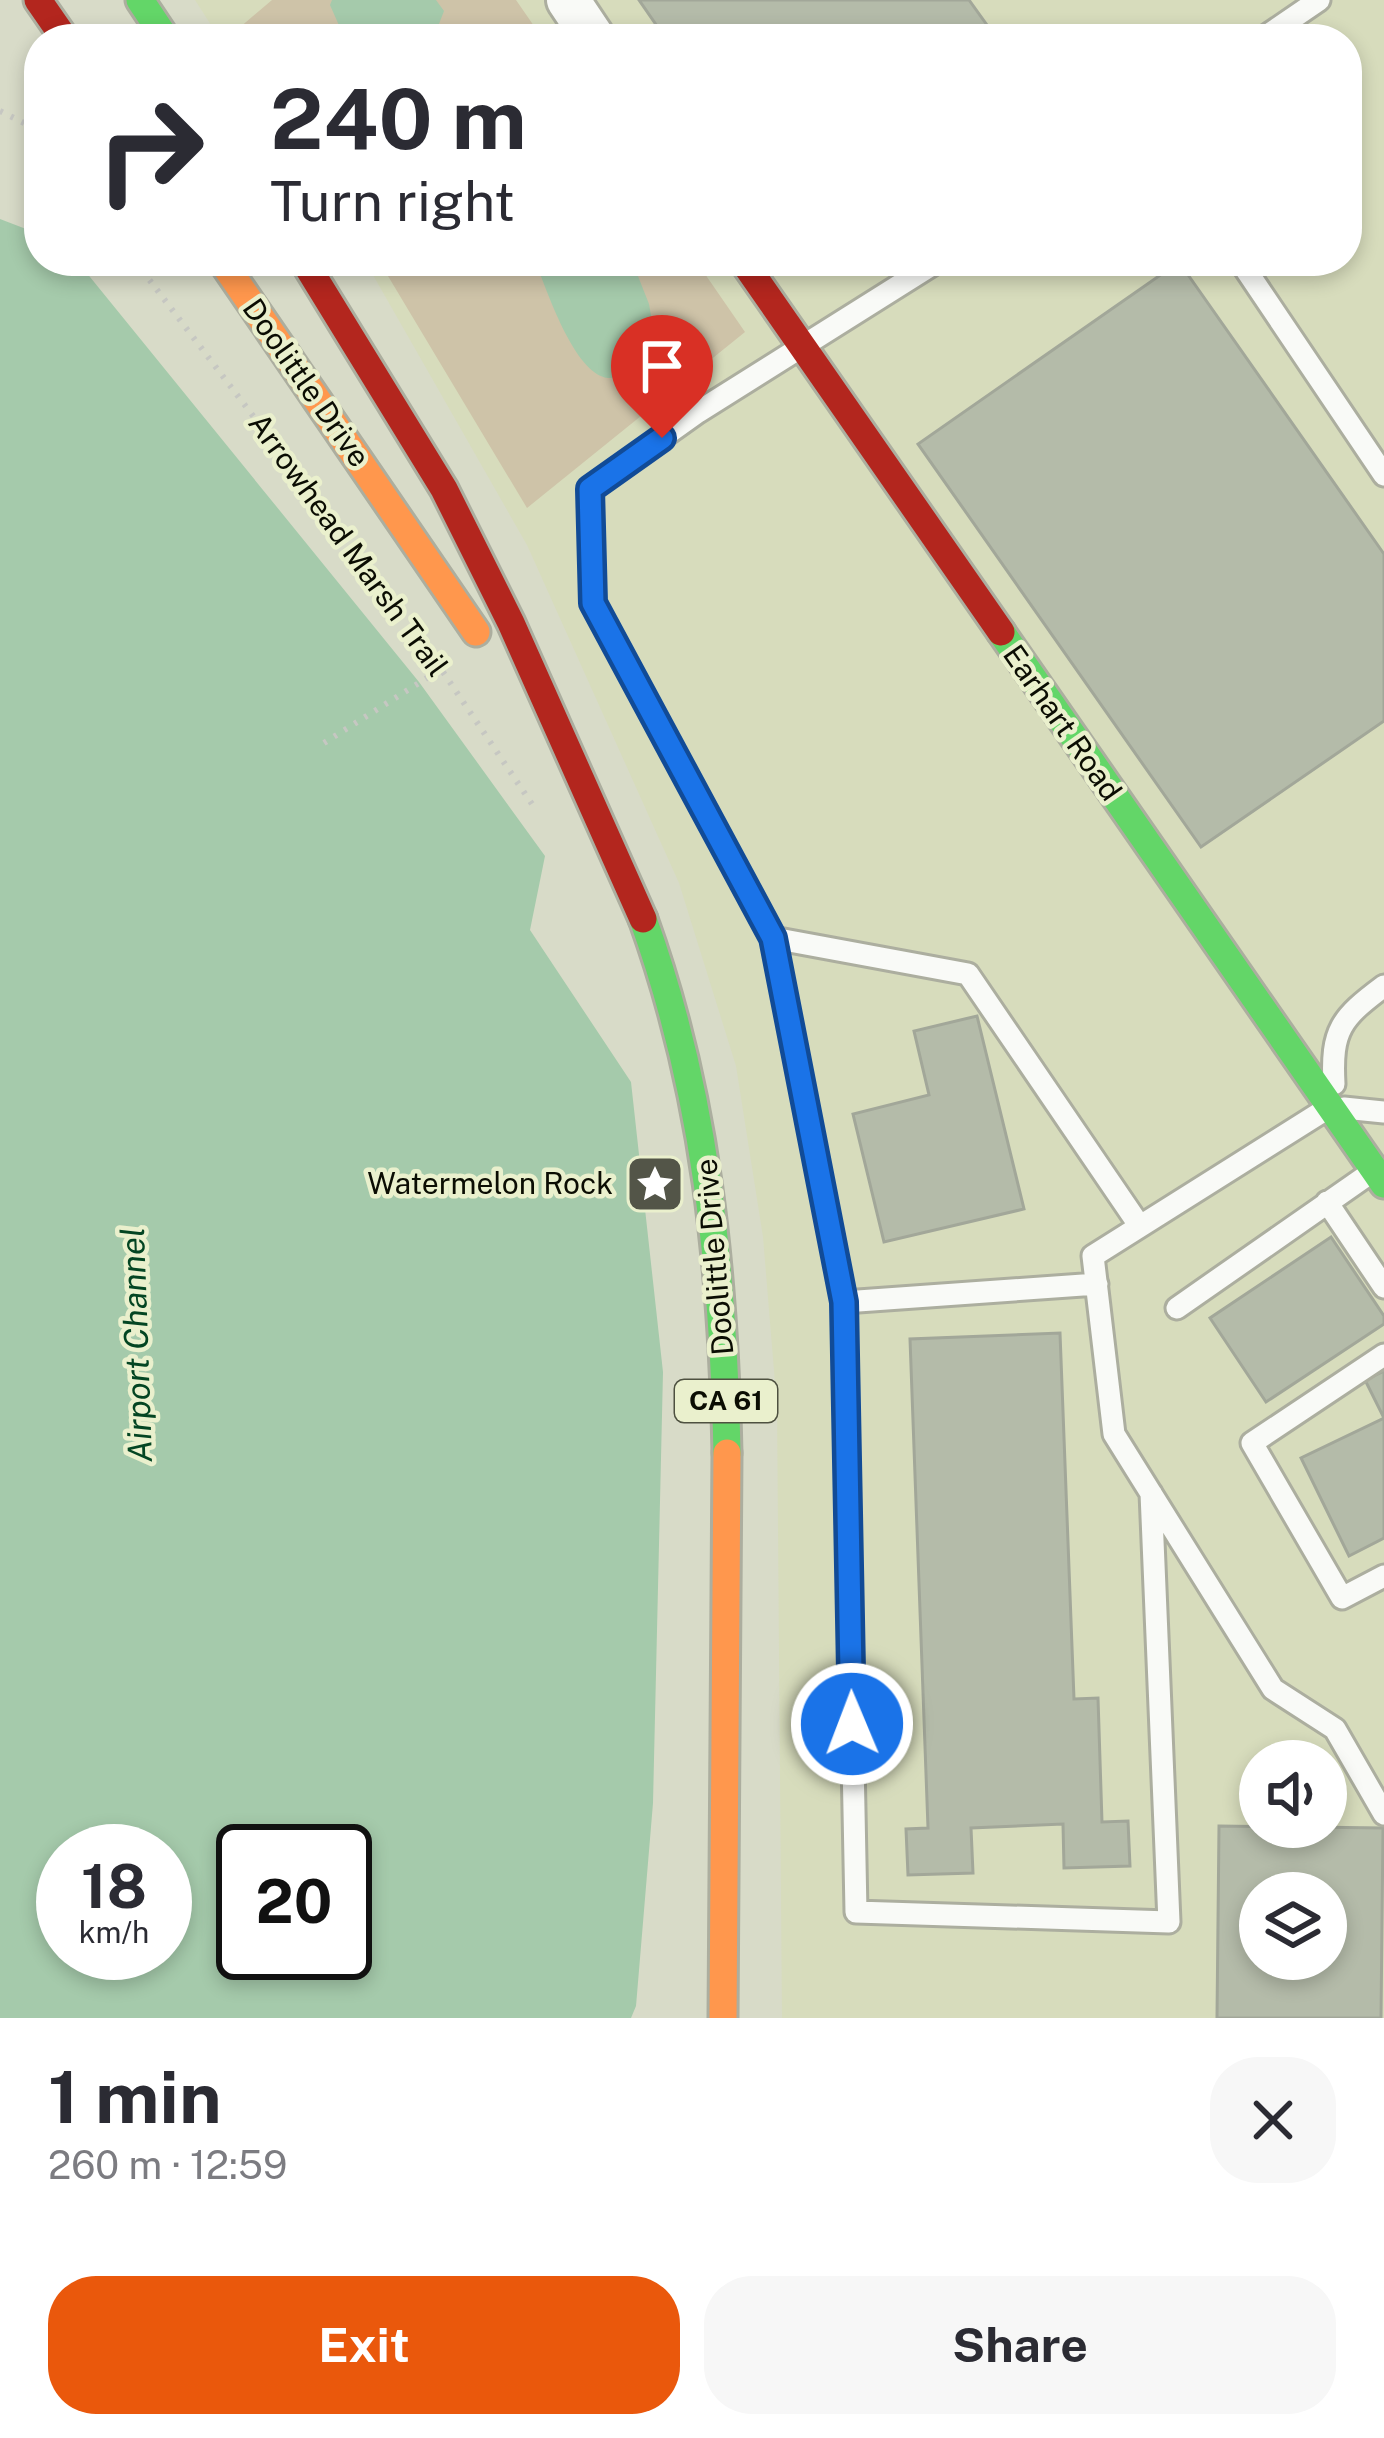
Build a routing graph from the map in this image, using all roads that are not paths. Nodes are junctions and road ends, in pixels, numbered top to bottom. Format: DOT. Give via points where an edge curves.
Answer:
graph roads {
  1 [pos="1319,0"];
  2 [pos="1284,24"];
  3 [pos="232,276"];
  4 [pos="313,276"];
  5 [pos="753,276"];
  6 [pos="915,276"];
  7 [pos="1250,276"];
  8 [pos="802,349"];
  9 [pos="1384,475"];
  10 [pos="592,804"];
  11 [pos="773,938"];
  12 [pos="1384,986"];
  13 [pos="1330,1107"];
  14 [pos="1384,1112"];
  15 [pos="1379,1177"];
  16 [pos="1327,1202"];
  17 [pos="1139,1225"];
  18 [pos="1097,1284"];
  19 [pos="1384,1287"];
  20 [pos="844,1302"];
  21 [pos="1177,1308"];
  22 [pos="1384,1355"];
  23 [pos="1151,1492"];
  24 [pos="1384,1576"];
  25 [pos="1384,1814"];
  26 [pos="723,2018"];
  1 -- 2 [label="lane"];
  3 -- 10 [label="main road, Doolittle Drive / CA 61"];
  4 -- 10 [label="main road, Doolittle Drive / CA 61" via="444,489"];
  5 -- 8 [label="main road, Earhart Road"];
  6 -- 8 [label="lane"];
  7 -- 9 [label="lane"];
  8 -- 11 [label="lane" via="590,489 593,603"];
  8 -- 13 [label="main road, Earhart Road"];
  10 -- 26 [label="main road, Doolittle Drive / CA 61" via="677,1017 717,1231 729,1583"];
  11 -- 17 [label="lane" via="968,974"];
  11 -- 20 [label="lane"];
  12 -- 13 [label="lane" via="1336,1030"];
  13 -- 14 [label="lane"];
  13 -- 15 [label="main road, Earhart Road"];
  13 -- 17 [label="lane"];
  15 -- 16 [label="lane"];
  16 -- 19 [label="lane"];
  16 -- 21 [label="lane"];
  17 -- 18 [label="lane" via="1093,1256"];
  18 -- 20 [label="lane"];
  18 -- 23 [label="lane" via="1114,1434"];
  20 -- 23 [label="lane" via="856,1912 1168,1922"];
  22 -- 24 [label="lane" via="1252,1443 1342,1598"];
  23 -- 25 [label="lane" via="1274,1689 1335,1729"];
}
